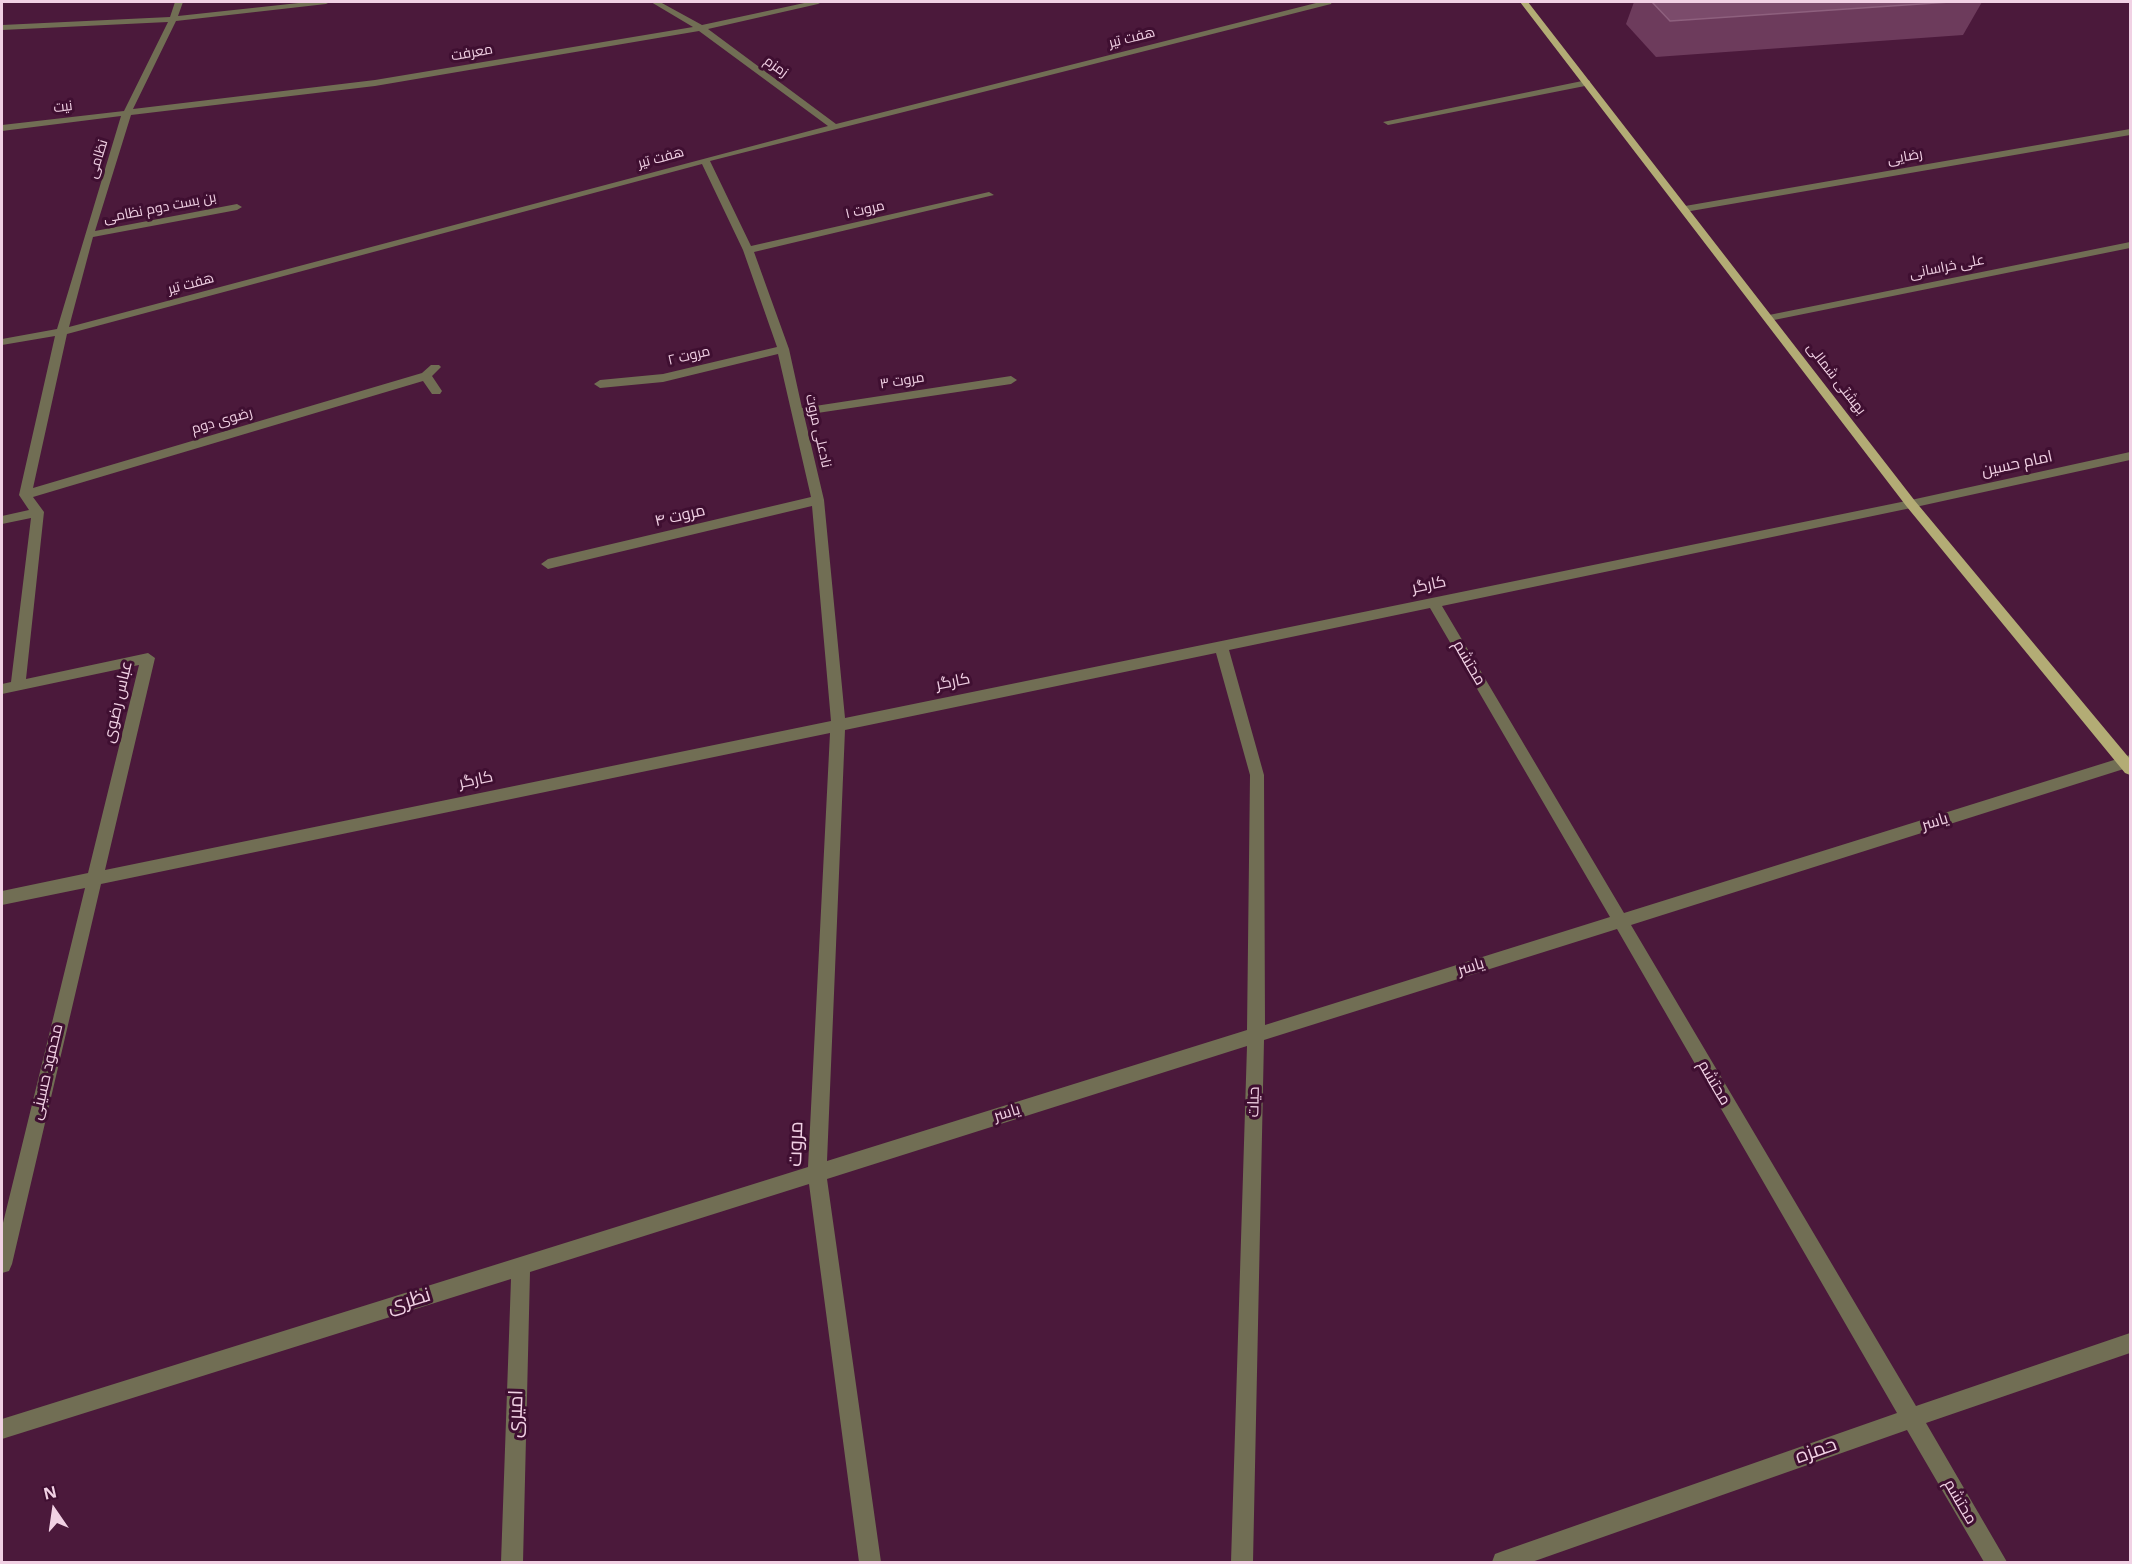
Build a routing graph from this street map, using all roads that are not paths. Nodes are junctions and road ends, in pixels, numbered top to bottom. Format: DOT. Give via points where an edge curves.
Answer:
graph roads {
  1 [pos="179,2"];
  2 [pos="326,2"];
  3 [pos="655,2"];
  4 [pos="818,2"];
  5 [pos="1328,2"];
  6 [pos="1524,2"];
  7 [pos="173,19"];
  8 [pos="2,27"];
  9 [pos="701,28"];
  10 [pos="1587,83"];
  11 [pos="127,113"];
  12 [pos="1388,122"];
  13 [pos="2,128"];
  14 [pos="836,128"];
  15 [pos="2130,132"];
  16 [pos="705,160"];
  17 [pos="989,195"];
  18 [pos="237,207"];
  19 [pos="1685,209"];
  20 [pos="89,235"];
  21 [pos="2130,245"];
  22 [pos="748,250"];
  23 [pos="1768,318"];
  24 [pos="62,332"];
  25 [pos="2,342"];
  26 [pos="783,350"];
  27 [pos="435,367"];
  28 [pos="426,376"];
  29 [pos="1011,380"];
  30 [pos="600,384"];
  31 [pos="436,391"];
  32 [pos="798,412"];
  33 [pos="2130,456"];
  34 [pos="25,495"];
  35 [pos="818,500"];
  36 [pos="1911,504"];
  37 [pos="38,512"];
  38 [pos="2,520"];
  39 [pos="548,564"];
  40 [pos="1434,603"];
  41 [pos="1221,646"];
  42 [pos="18,684"];
  43 [pos="2,689"];
  44 [pos="838,724"];
  45 [pos="2129,764"];
  46 [pos="93,880"];
  47 [pos="2,898"];
  48 [pos="1619,921"];
  49 [pos="1256,1035"];
  50 [pos="817,1173"];
  51 [pos="2,1264"];
  52 [pos="521,1266"];
  53 [pos="2130,1343"];
  54 [pos="1911,1418"];
  55 [pos="2,1429"];
  56 [pos="512,1563"];
  57 [pos="870,1563"];
  58 [pos="1242,1563"];
  59 [pos="1503,1563"];
  60 [pos="1996,1563"];
  1 -- 7 [label="street, نظامی"];
  2 -- 7 [label="street"];
  3 -- 9 [label="street, زمزم"];
  4 -- 9 [label="street, معرفت"];
  5 -- 14 [label="street, هفت تیر"];
  6 -- 10 [label="main road, بهشتی شمالی"];
  7 -- 8 [label="street"];
  7 -- 11 [label="street, نظامی"];
  9 -- 11 [label="street, معرفت" via="375,84"];
  9 -- 14 [label="street, زمزم"];
  10 -- 12 [label="street"];
  10 -- 19 [label="main road, بهشتی شمالی"];
  11 -- 13 [label="street, نیت"];
  11 -- 20 [label="street, نظامی"];
  14 -- 16 [label="street, هفت تیر"];
  15 -- 19 [label="street, رضایی"];
  16 -- 22 [label="street, نادعلی مروت"];
  16 -- 24 [label="street, هفت تیر"];
  17 -- 22 [label="street, مروت ۱"];
  18 -- 20 [label="street, بن بست دوم نظامی"];
  19 -- 23 [label="main road, بهشتی شمالی"];
  20 -- 24 [label="street, نظامی"];
  21 -- 23 [label="street, علی خراسانی"];
  22 -- 26 [label="street, نادعلی مروت"];
  23 -- 36 [label="main road, بهشتی شمالی"];
  24 -- 25 [label="street, هفت تیر"];
  24 -- 34 [label="street"];
  26 -- 30 [label="street, مروت ۲" via="663,378"];
  26 -- 32 [label="street, نادعلی مروت"];
  27 -- 28 [label="street"];
  28 -- 31 [label="street"];
  28 -- 34 [label="street, رضوی دوم"];
  29 -- 32 [label="street, مروت ۳"];
  32 -- 35 [label="street, نادعلی مروت"];
  33 -- 36 [label="street, امام حسین"];
  34 -- 37 [label="street"];
  35 -- 39 [label="street, مروت ۴"];
  35 -- 44 [label="street, نادعلی مروت"];
  36 -- 40 [label="street, کارگر"];
  36 -- 45 [label="main road, بهشتی شمالی"];
  37 -- 38 [label="street"];
  37 -- 42 [label="street"];
  40 -- 41 [label="street, کارگر"];
  40 -- 48 [label="street, محتشم"];
  41 -- 44 [label="street, کارگر"];
  41 -- 49 [label="street, حیات" via="1257,775"];
  42 -- 43 [label="street, عباس رضوی"];
  42 -- 46 [label="street, عباس رضوی" via="148,658"];
  44 -- 46 [label="street, کارگر"];
  44 -- 50 [label="street, مروت"];
  45 -- 48 [label="street, یاسر"];
  46 -- 47 [label="street, کارگر"];
  46 -- 51 [label="street, محمود حسینی"];
  48 -- 49 [label="street, یاسر"];
  48 -- 54 [label="street, محتشم"];
  49 -- 50 [label="street, یاسر"];
  49 -- 58 [label="street, حیات"];
  50 -- 52 [label="street, نظری"];
  50 -- 57 [label="street, مروت"];
  52 -- 55 [label="street, نظری"];
  52 -- 56 [label="street, امیری"];
  53 -- 54 [label="street, حمزه"];
  54 -- 59 [label="street, حمزه"];
  54 -- 60 [label="street, محتشم"];
}
